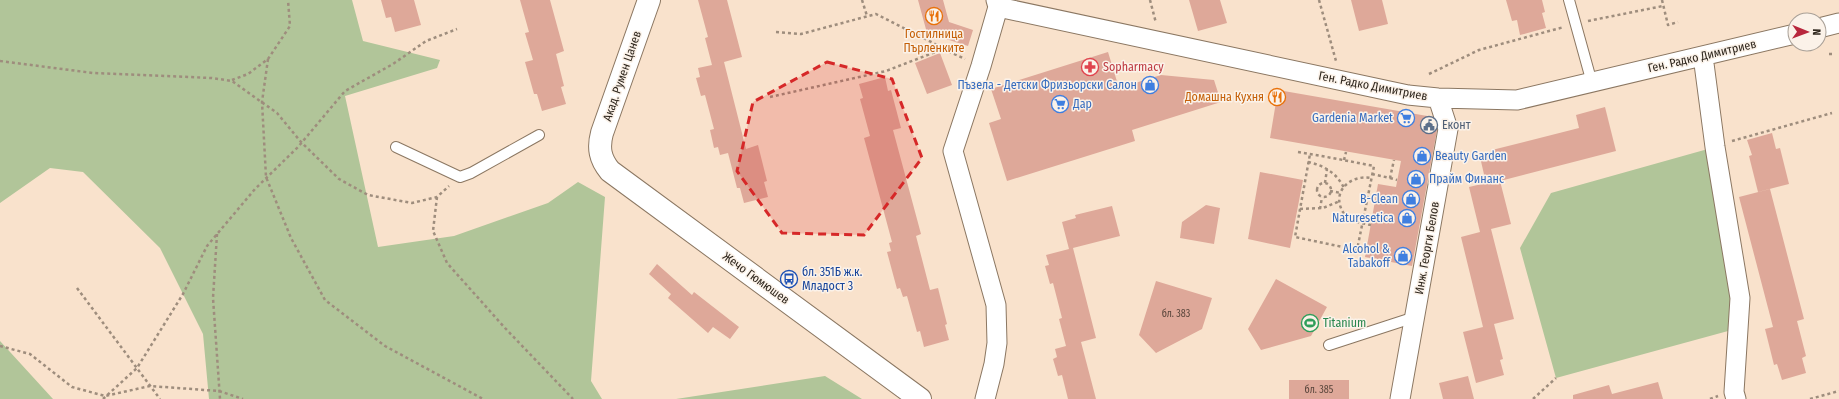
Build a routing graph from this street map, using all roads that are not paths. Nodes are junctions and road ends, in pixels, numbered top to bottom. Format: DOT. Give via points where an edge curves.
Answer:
graph roads {
  1 [pos="649,0"];
  2 [pos="1569,0"];
  3 [pos="997,3"];
  4 [pos="1839,23"];
  5 [pos="1827,26"];
  6 [pos="1787,36"];
  7 [pos="1703,56"];
  8 [pos="1592,82"];
  9 [pos="1438,98"];
  10 [pos="538,135"];
  11 [pos="396,146"];
  12 [pos="600,152"];
  13 [pos="1414,317"];
  14 [pos="1329,345"];
  15 [pos="920,399"];
  16 [pos="984,399"];
  17 [pos="1400,399"];
  18 [pos="1736,399"];
  1 -- 12 [label="street, Акад. Румен Цанев" via="602,133"];
  2 -- 8 [label="lane"];
  3 -- 9 [label="street, Ген. Радко Димитриев" via="1408,95"];
  3 -- 16 [label="street" via="981,66 954,151 996,305 997,343"];
  4 -- 5 [label="street"];
  6 -- 7 [label="street, Ген. Радко Димитриев"];
  7 -- 8 [label="street, Ген. Радко Димитриев"];
  7 -- 18 [label="street" via="1740,298 1734,392"];
  8 -- 9 [label="street, Ген. Радко Димитриев" via="1517,100"];
  9 -- 13 [label="street, Инж. Георги Белов" via="1448,128"];
  10 -- 11 [label="lane" via="460,177"];
  12 -- 15 [label="street, Жечо Гюмюшев" via="610,171"];
  13 -- 14 [label="lane"];
  13 -- 17 [label="street, Инж. Георги Белов"];
}
